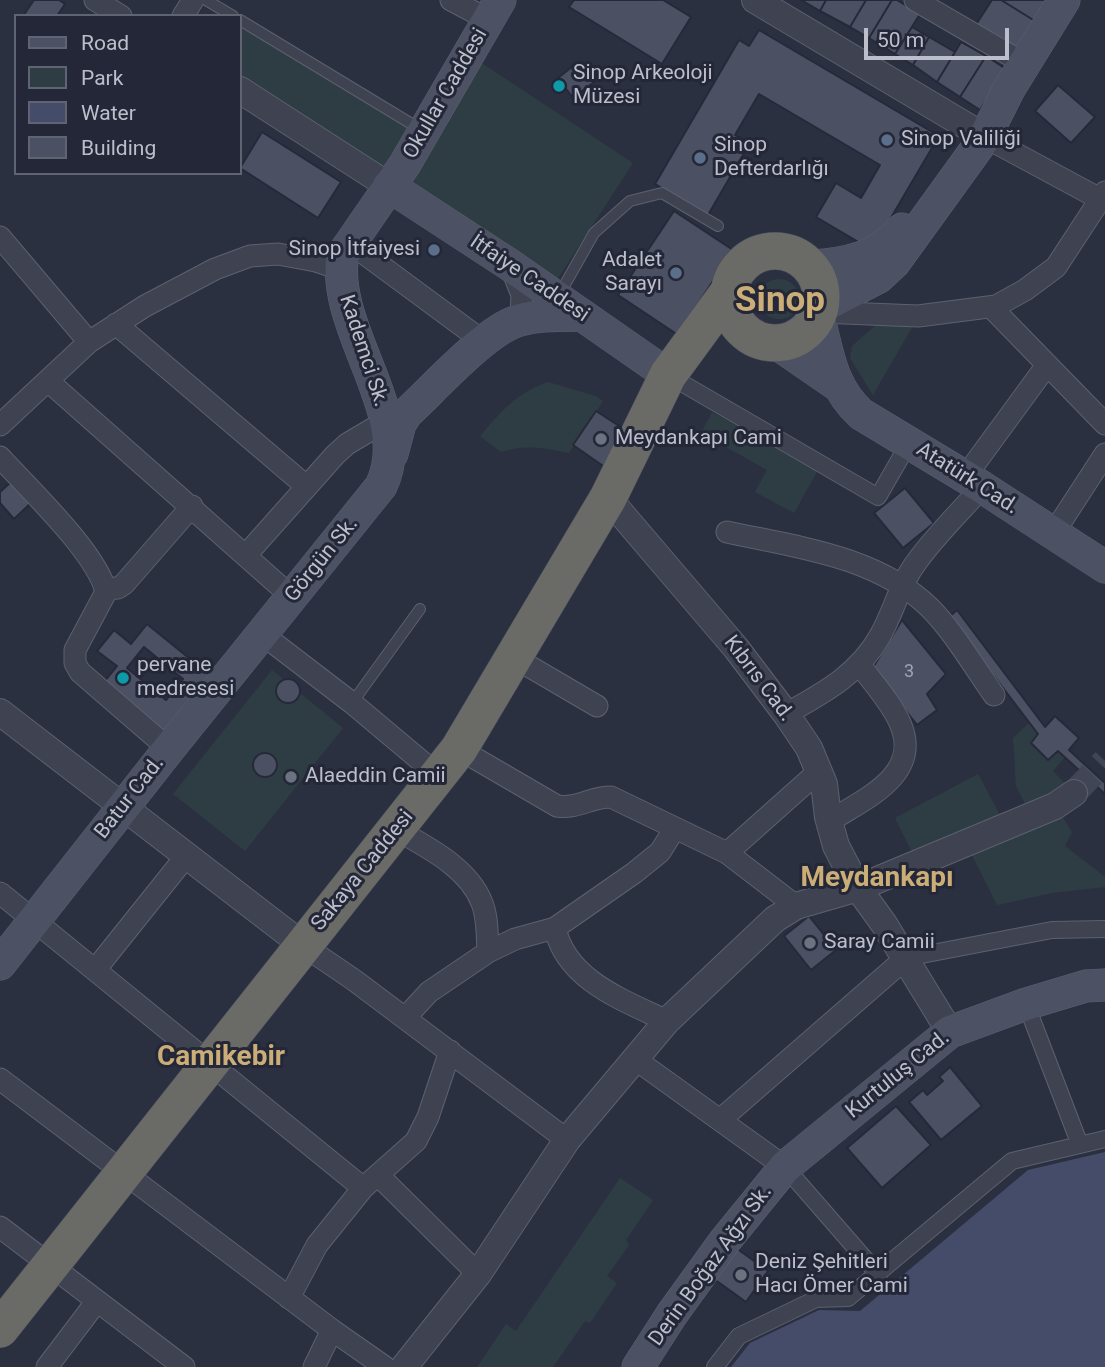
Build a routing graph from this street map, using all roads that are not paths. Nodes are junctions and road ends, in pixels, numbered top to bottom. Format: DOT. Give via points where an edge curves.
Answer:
graph roads {
  1 [pos="95,0"];
  2 [pos="206,0"];
  3 [pos="451,0"];
  4 [pos="755,0"];
  5 [pos="915,0"];
  6 [pos="1064,0"];
  7 [pos="495,10"];
  8 [pos="118,14"];
  9 [pos="230,14"];
  10 [pos="242,21"];
  11 [pos="1017,76"];
  12 [pos="242,91"];
  13 [pos="424,132"];
  14 [pos="978,133"];
  15 [pos="389,186"];
  16 [pos="1103,196"];
  17 [pos="718,226"];
  18 [pos="0,237"];
  19 [pos="345,256"];
  20 [pos="510,265"];
  21 [pos="811,266"];
  22 [pos="729,293"];
  23 [pos="570,307"];
  24 [pos="990,307"];
  25 [pos="819,312"];
  26 [pos="514,322"];
  27 [pos="116,324"];
  28 [pos="739,327"];
  29 [pos="89,342"];
  30 [pos="484,342"];
  31 [pos="776,343"];
  32 [pos="1047,365"];
  33 [pos="668,374"];
  34 [pos="48,381"];
  35 [pos="837,385"];
  36 [pos="386,421"];
  37 [pos="1105,424"];
  38 [pos="0,425"];
  39 [pos="909,443"];
  40 [pos="1105,454"];
  41 [pos="0,457"];
  42 [pos="386,475"];
  43 [pos="974,482"];
  44 [pos="306,486"];
  45 [pos="608,499"];
  46 [pos="192,506"];
  47 [pos="727,532"];
  48 [pos="1053,534"];
  49 [pos="246,555"];
  50 [pos="1105,567"];
  51 [pos="901,586"];
  52 [pos="105,589"];
  53 [pos="292,597"];
  54 [pos="421,609"];
  55 [pos="262,634"];
  56 [pos="514,658"];
  57 [pos="860,665"];
  58 [pos="994,695"];
  59 [pos="352,703"];
  60 [pos="597,706"];
  61 [pos="0,712"];
  62 [pos="786,714"];
  63 [pos="169,749"];
  64 [pos="449,763"];
  65 [pos="818,771"];
  66 [pos="1074,793"];
  67 [pos="123,807"];
  68 [pos="830,821"];
  69 [pos="675,828"];
  70 [pos="397,830"];
  71 [pos="727,853"];
  72 [pos="187,855"];
  73 [pos="858,888"];
  74 [pos="0,892"];
  75 [pos="796,906"];
  76 [pos="34,921"];
  77 [pos="555,928"];
  78 [pos="1105,929"];
  79 [pos="304,946"];
  80 [pos="488,952"];
  81 [pos="905,958"];
  82 [pos="0,964"];
  83 [pos="94,970"];
  84 [pos="1105,985"];
  85 [pos="1026,1004"];
  86 [pos="405,1018"];
  87 [pos="667,1021"];
  88 [pos="950,1032"];
  89 [pos="450,1051"];
  90 [pos="635,1059"];
  91 [pos="211,1064"];
  92 [pos="0,1079"];
  93 [pos="720,1120"];
  94 [pos="1105,1139"];
  95 [pos="568,1140"];
  96 [pos="1080,1145"];
  97 [pos="785,1167"];
  98 [pos="124,1174"];
  99 [pos="371,1182"];
  100 [pos="0,1227"];
  101 [pos="50,1266"];
  102 [pos="478,1274"];
  103 [pos="879,1275"];
  104 [pos="289,1298"];
  105 [pos="97,1301"];
  106 [pos="0,1328"];
  107 [pos="332,1330"];
  108 [pos="47,1367"];
  109 [pos="184,1367"];
  110 [pos="314,1367"];
  111 [pos="385,1367"];
  112 [pos="404,1367"];
  113 [pos="638,1367"];
  114 [pos="715,1367"];
  1 -- 8 [label="street"];
  2 -- 9 [label="lane"];
  3 -- 7 [label="street"];
  4 -- 14 [label="street"];
  5 -- 11 [label="street"];
  6 -- 11 [label="main road"];
  7 -- 13 [label="main road, Okullar Caddesi"];
  10 -- 13 [label="lane"];
  11 -- 14 [label="main road"];
  12 -- 15 [label="street"];
  13 -- 15 [label="main road, Okullar Caddesi"];
  14 -- 16 [label="street"];
  14 -- 21 [label="main road" via="894,238 870,255 841,264"];
  14 -- 25 [label="main road" via="894,263 879,277"];
  15 -- 19 [label="main road"];
  15 -- 20 [label="main road, İtfaiye Caddesi"];
  16 -- 24 [label="street" via="1056,267 1025,290"];
  17 -- 23 [label="lane" via="662,193 631,201 594,233"];
  18 -- 29 [label="street"];
  19 -- 27 [label="street" via="316,261 278,254 250,256 176,288"];
  19 -- 30 [label="street"];
  19 -- 36 [label="main road, Kademci Sk." via="344,297"];
  20 -- 23 [label="main road, İtfaiye Caddesi"];
  20 -- 26 [label="street" via="522,295 521,315"];
  21 -- 22 [label="highway" via="789,252 760,253 735,273"];
  21 -- 25 [label="highway" via="820,281"];
  22 -- 28 [label="highway" via="730,309"];
  22 -- 33 [label="highway, Sakaya Caddesi"];
  23 -- 26 [label="main road"];
  23 -- 33 [label="main road, İtfaiye Caddesi"];
  24 -- 25 [label="street" via="918,316"];
  24 -- 32 [label="street"];
  25 -- 31 [label="highway" via="803,335"];
  25 -- 35 [label="main road"];
  26 -- 30 [label="main road"];
  27 -- 29 [label="street"];
  27 -- 44 [label="street"];
  28 -- 31 [label="highway" via="752,339"];
  28 -- 33 [label="highway"];
  29 -- 34 [label="street"];
  30 -- 42 [label="main road" via="407,412"];
  31 -- 35 [label="main road"];
  32 -- 37 [label="street"];
  32 -- 43 [label="street"];
  33 -- 39 [label="street" via="878,497"];
  33 -- 45 [label="highway, Sakaya Caddesi"];
  34 -- 38 [label="street"];
  34 -- 46 [label="street"];
  35 -- 39 [label="main road, Atatürk Cad." via="861,414"];
  36 -- 42 [label="main road, Kademci Sk."];
  36 -- 44 [label="street" via="347,444"];
  39 -- 43 [label="main road, Atatürk Cad."];
  40 -- 48 [label="street"];
  41 -- 52 [label="street" via="97,569"];
  42 -- 53 [label="main road, Görgün Sk."];
  43 -- 48 [label="main road, Atatürk Cad."];
  43 -- 51 [label="street"];
  44 -- 49 [label="street"];
  45 -- 56 [label="highway, Sakaya Caddesi"];
  45 -- 62 [label="street, Kıbrıs Cad." via="736,648"];
  46 -- 49 [label="street"];
  46 -- 52 [label="street" via="124,584"];
  47 -- 51 [label="street" via="833,556"];
  48 -- 50 [label="main road, Atatürk Cad."];
  49 -- 53 [label="street"];
  51 -- 57 [label="street" via="880,635"];
  51 -- 58 [label="street" via="938,616"];
  52 -- 63 [label="street" via="75,650 75,663"];
  53 -- 55 [label="main road, Görgün Sk."];
  54 -- 59 [label="lane"];
  55 -- 59 [label="street"];
  55 -- 63 [label="main road, Batur Cad."];
  56 -- 60 [label="street"];
  56 -- 64 [label="highway, Sakaya Caddesi"];
  57 -- 62 [label="street"];
  57 -- 68 [label="street" via="900,721 905,753 883,788"];
  59 -- 64 [label="street"];
  61 -- 67 [label="street"];
  62 -- 65 [label="street, Kıbrıs Cad."];
  63 -- 67 [label="main road, Batur Cad."];
  64 -- 69 [label="street" via="556,806 572,808 596,797 611,797"];
  64 -- 70 [label="highway, Sakaya Caddesi"];
  65 -- 68 [label="street, Kıbrıs Cad."];
  65 -- 71 [label="street"];
  66 -- 73 [label="street" via="1031,817"];
  67 -- 72 [label="street"];
  67 -- 76 [label="main road, Batur Cad."];
  68 -- 73 [label="street, Kıbrıs Cad." via="836,846"];
  69 -- 71 [label="street"];
  69 -- 77 [label="street" via="660,852"];
  70 -- 79 [label="highway, Sakaya Caddesi"];
  70 -- 80 [label="street" via="454,867 469,883 482,902"];
  71 -- 75 [label="street"];
  72 -- 79 [label="street"];
  72 -- 83 [label="street"];
  73 -- 75 [label="street"];
  73 -- 81 [label="street, Kıbrıs Cad."];
  74 -- 76 [label="street"];
  75 -- 87 [label="street" via="757,935"];
  76 -- 82 [label="main road, Batur Cad."];
  76 -- 83 [label="street"];
  77 -- 80 [label="street"];
  77 -- 87 [label="street" via="568,961 588,979"];
  78 -- 81 [label="street" via="1052,930"];
  79 -- 86 [label="street"];
  79 -- 91 [label="highway, Sakaya Caddesi"];
  80 -- 86 [label="street" via="429,992"];
  81 -- 88 [label="street, Kıbrıs Cad."];
  81 -- 93 [label="street"];
  83 -- 91 [label="street"];
  84 -- 85 [label="main road, Kurtuluş Cad."];
  85 -- 88 [label="main road, Kurtuluş Cad."];
  85 -- 96 [label="street"];
  86 -- 89 [label="street"];
  87 -- 90 [label="street"];
  88 -- 97 [label="main road, Kurtuluş Cad."];
  89 -- 95 [label="street"];
  89 -- 99 [label="street" via="416,1142"];
  90 -- 93 [label="street"];
  90 -- 95 [label="street"];
  91 -- 98 [label="highway, Sakaya Caddesi"];
  91 -- 99 [label="street"];
  92 -- 98 [label="street"];
  93 -- 97 [label="street"];
  94 -- 96 [label="street"];
  95 -- 102 [label="street"];
  96 -- 103 [label="street" via="1012,1161"];
  97 -- 103 [label="street"];
  97 -- 113 [label="main road, Derin Boğaz Ağzı Sk." via="724,1242"];
  98 -- 101 [label="highway, Sakaya Caddesi"];
  98 -- 104 [label="street"];
  99 -- 102 [label="street"];
  99 -- 104 [label="street" via="317,1245"];
  100 -- 101 [label="street"];
  101 -- 105 [label="street"];
  101 -- 106 [label="highway, Sakaya Caddesi"];
  102 -- 112 [label="street"];
  103 -- 114 [label="street" via="848,1298 816,1299 739,1336"];
  104 -- 107 [label="street"];
  105 -- 108 [label="street"];
  105 -- 109 [label="street"];
  107 -- 110 [label="street"];
  107 -- 111 [label="street"];
}
